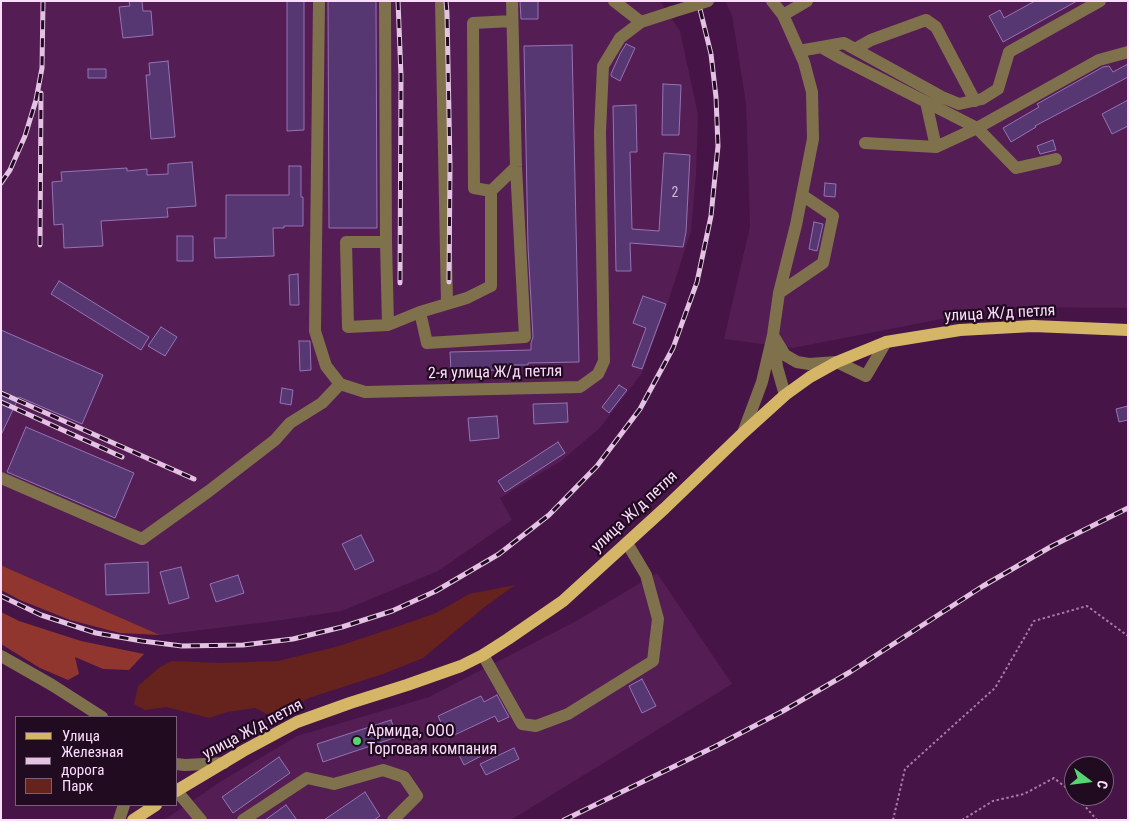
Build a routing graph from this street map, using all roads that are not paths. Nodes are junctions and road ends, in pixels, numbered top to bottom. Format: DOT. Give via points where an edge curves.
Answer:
graph roads {
  1 [pos="320,1"];
  2 [pos="385,1"];
  3 [pos="441,1"];
  4 [pos="512,1"];
  5 [pos="614,1"];
  6 [pos="708,1"];
  7 [pos="772,1"];
  8 [pos="806,1"];
  9 [pos="1100,1"];
  10 [pos="782,15"];
  11 [pos="512,21"];
  12 [pos="641,22"];
  13 [pos="821,47"];
  14 [pos="855,49"];
  15 [pos="799,51"];
  16 [pos="1128,52"];
  17 [pos="974,101"];
  18 [pos="926,102"];
  19 [pos="977,128"];
  20 [pos="865,143"];
  21 [pos="936,147"];
  22 [pos="1056,159"];
  23 [pos="516,167"];
  24 [pos="491,191"];
  25 [pos="802,195"];
  26 [pos="386,242"];
  27 [pos="779,293"];
  28 [pos="447,304"];
  29 [pos="420,312"];
  30 [pos="388,325"];
  31 [pos="1128,330"];
  32 [pos="774,335"];
  33 [pos="886,342"];
  34 [pos="838,362"];
  35 [pos="340,384"];
  36 [pos="785,395"];
  37 [pos="743,433"];
  38 [pos="1,478"];
  39 [pos="626,543"];
  40 [pos="483,655"];
  41 [pos="1,656"];
  42 [pos="100,716"];
  43 [pos="224,763"];
  44 [pos="178,764"];
  45 [pos="178,790"];
  46 [pos="178,793"];
  47 [pos="124,806"];
  48 [pos="154,806"];
  49 [pos="118,820"];
  50 [pos="133,820"];
  51 [pos="201,820"];
  52 [pos="243,820"];
  53 [pos="393,820"];
  1 -- 35 [label="street" via="315,331 326,366"];
  2 -- 26 [label="street"];
  3 -- 28 [label="street"];
  4 -- 11 [label="street"];
  5 -- 12 [label="street"];
  6 -- 12 [label="street, 2-я улица Ж/д петля, bridge"];
  7 -- 10 [label="street"];
  8 -- 10 [label="street"];
  9 -- 17 [label="street" via="1009,52 998,89"];
  10 -- 15 [label="street"];
  11 -- 23 [label="street"];
  11 -- 24 [label="street" via="472,23 474,188"];
  12 -- 35 [label="street, 2-я улица Ж/д петля" via="620,38 603,66 600,132 604,361 598,374 580,387 365,392"];
  13 -- 14 [label="street" via="844,42"];
  13 -- 15 [label="street"];
  13 -- 18 [label="street"];
  14 -- 17 [label="street" via="942,97 959,104"];
  14 -- 17 [label="street" via="926,20 936,27"];
  15 -- 25 [label="street" via="812,92 813,111 813,139"];
  16 -- 19 [label="street" via="1099,60"];
  18 -- 19 [label="street"];
  18 -- 21 [label="street"];
  19 -- 21 [label="street"];
  19 -- 22 [label="street" via="1016,168"];
  20 -- 21 [label="street"];
  23 -- 24 [label="street"];
  23 -- 29 [label="street" via="525,337 427,343"];
  24 -- 28 [label="street" via="491,286"];
  25 -- 27 [label="street"];
  25 -- 27 [label="street" via="833,216 823,263"];
  26 -- 30 [label="street"];
  26 -- 30 [label="street" via="346,242 348,327"];
  27 -- 32 [label="street"];
  28 -- 29 [label="street"];
  29 -- 30 [label="street"];
  31 -- 33 [label="main road, улица Ж/д петля" via="1033,326 960,330"];
  32 -- 34 [label="street" via="785,355 797,362"];
  32 -- 36 [label="street" via="776,367"];
  32 -- 37 [label="street" via="762,382"];
  33 -- 34 [label="main road, улица Ж/д петля"];
  33 -- 34 [label="street" via="866,376"];
  34 -- 36 [label="main road, улица Ж/д петля"];
  35 -- 38 [label="street" via="322,403 290,423 275,440 209,492 142,539"];
  36 -- 37 [label="main road, улица Ж/д петля"];
  37 -- 39 [label="main road, улица Ж/д петля"];
  39 -- 40 [label="main road, улица Ж/д петля" via="563,601"];
  39 -- 40 [label="street" via="646,575 658,619 653,661 568,714 536,726 522,724"];
  40 -- 43 [label="main road, улица Ж/д петля" via="461,666 296,722"];
  41 -- 42 [label="street"];
  43 -- 44 [label="street"];
  43 -- 45 [label="main road, улица Ж/д петля"];
  46 -- 51 [label="street"];
  47 -- 49 [label="street"];
  48 -- 50 [label="main road"];
  52 -- 53 [label="street" via="307,778 334,784 383,770 404,777 417,796"];
}
